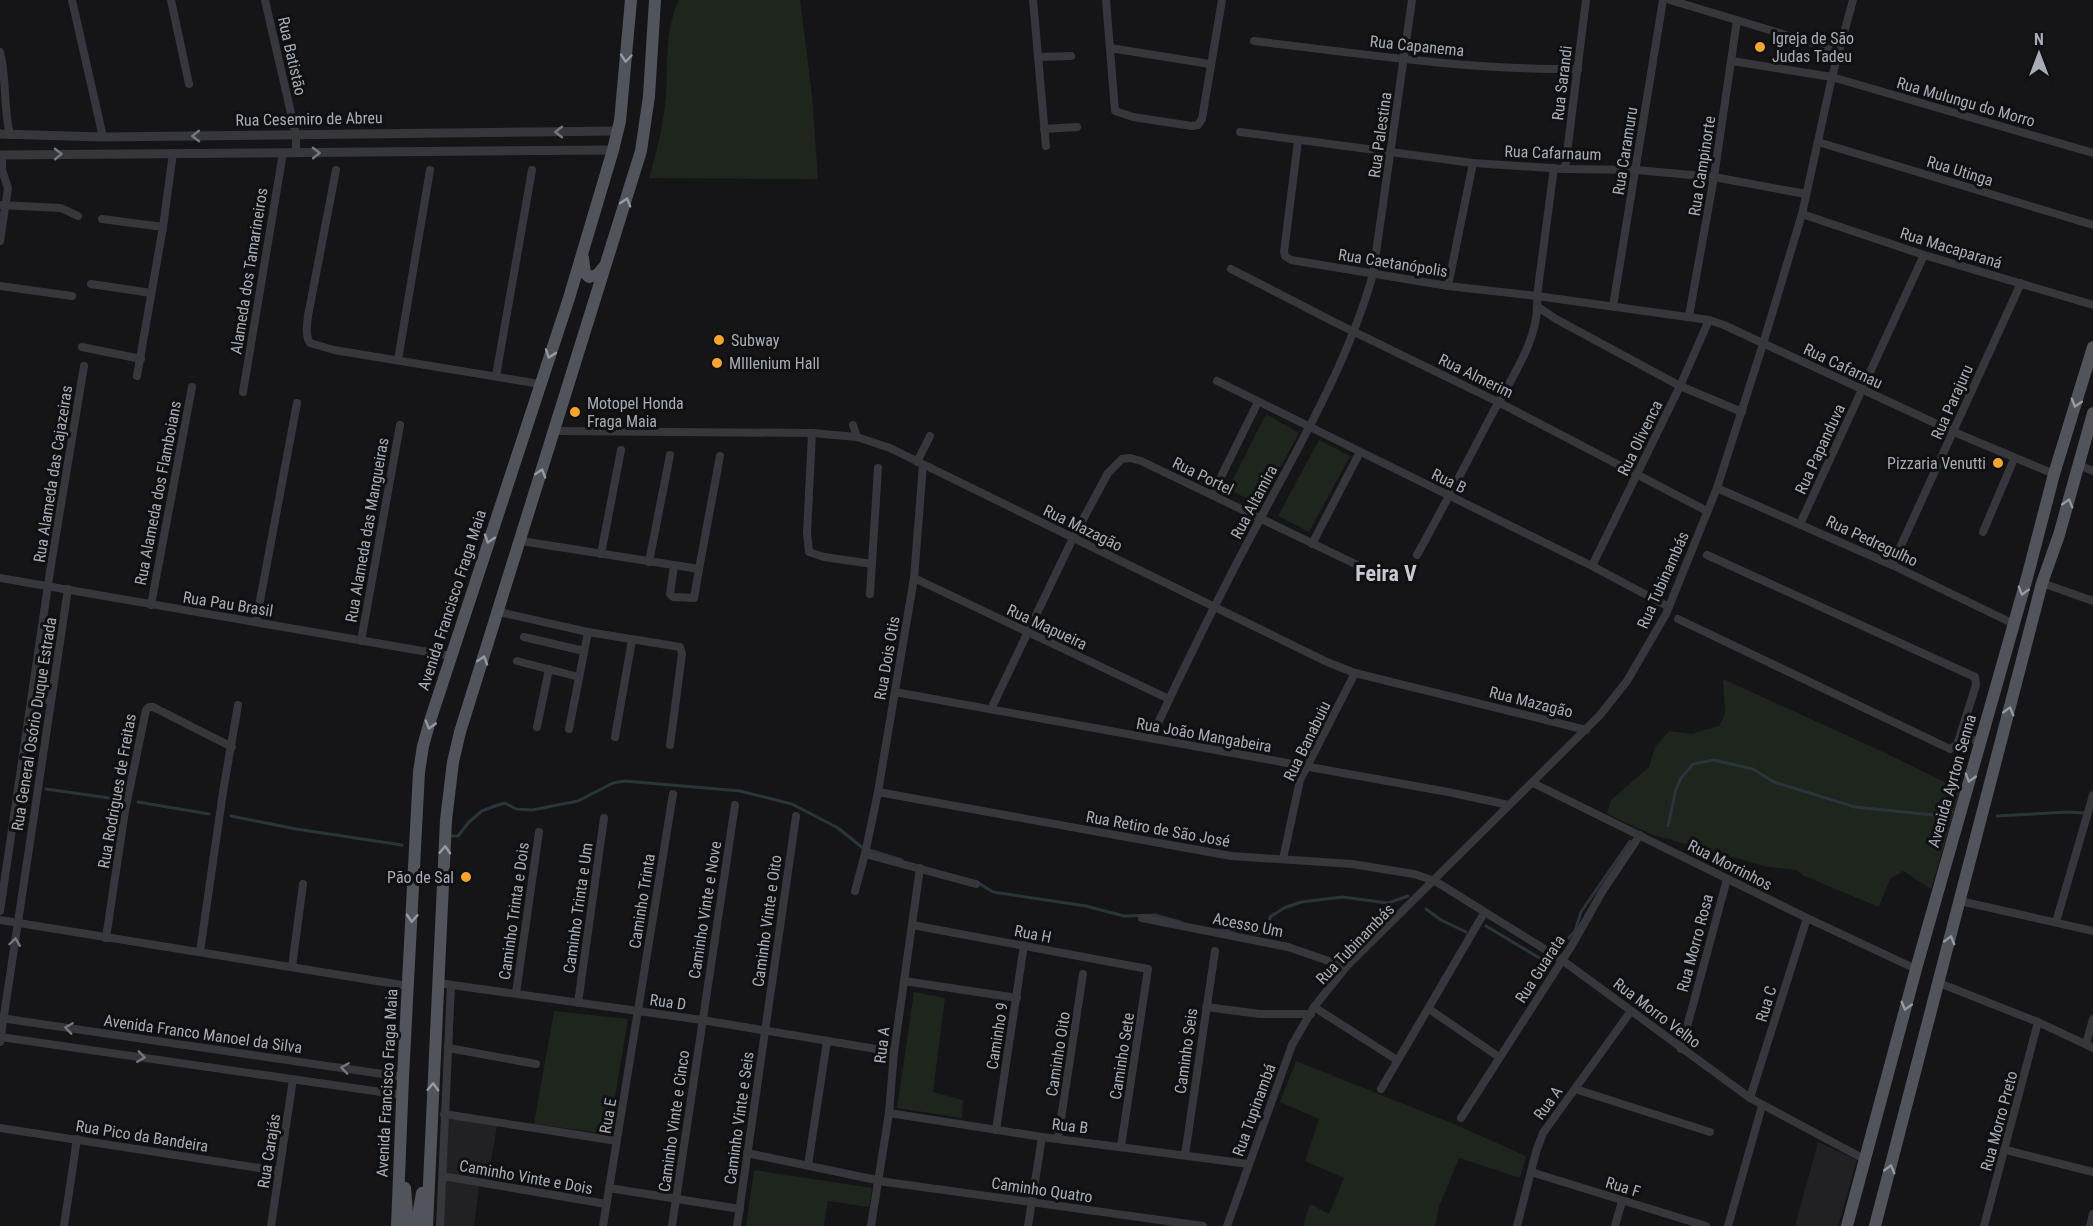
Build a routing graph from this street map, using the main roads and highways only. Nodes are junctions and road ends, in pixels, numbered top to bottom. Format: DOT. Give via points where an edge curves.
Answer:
graph roads {
  1 [pos="631,0"];
  2 [pos="655,0"];
  3 [pos="584,248"];
  4 [pos="609,258"];
  5 [pos="596,296"];
  6 [pos="569,298"];
  7 [pos="2093,347"];
  8 [pos="2092,417"];
  9 [pos="2040,528"];
  10 [pos="2059,535"];
  11 [pos="401,1136"];
  12 [pos="431,1145"];
  13 [pos="397,1226"];
  14 [pos="408,1226"];
  15 [pos="416,1226"];
  16 [pos="427,1226"];
  17 [pos="1847,1226"];
  18 [pos="1875,1226"];
  1 -- 3 [label="main road, Avenida Francisco Fraga Maia, one-way" via="618,131"];
  4 -- 2 [label="main road, one-way" via="643,141"];
  3 -- 4 [label="main road" via="583,267 589,277 597,275"];
  3 -- 6 [label="main road, Avenida Francisco Fraga Maia"];
  4 -- 5 [label="main road"];
  5 -- 6 [label="main road" via="592,280 577,287"];
  12 -- 5 [label="main road, one-way" via="446,820 453,762"];
  6 -- 11 [label="main road, Avenida Francisco Fraga Maia, one-way" via="423,746"];
  7 -- 9 [label="main road, Avenida Ayrton Senna, one-way"];
  10 -- 8 [label="main road, one-way"];
  9 -- 10 [label="main road"];
  9 -- 17 [label="main road, Avenida Ayrton Senna, one-way"];
  18 -- 10 [label="main road, one-way" via="2042,583"];
  11 -- 13 [label="main road, Avenida Francisco Fraga Maia"];
  11 -- 14 [label="main road"];
  12 -- 15 [label="main road"];
  12 -- 16 [label="main road"];
}
